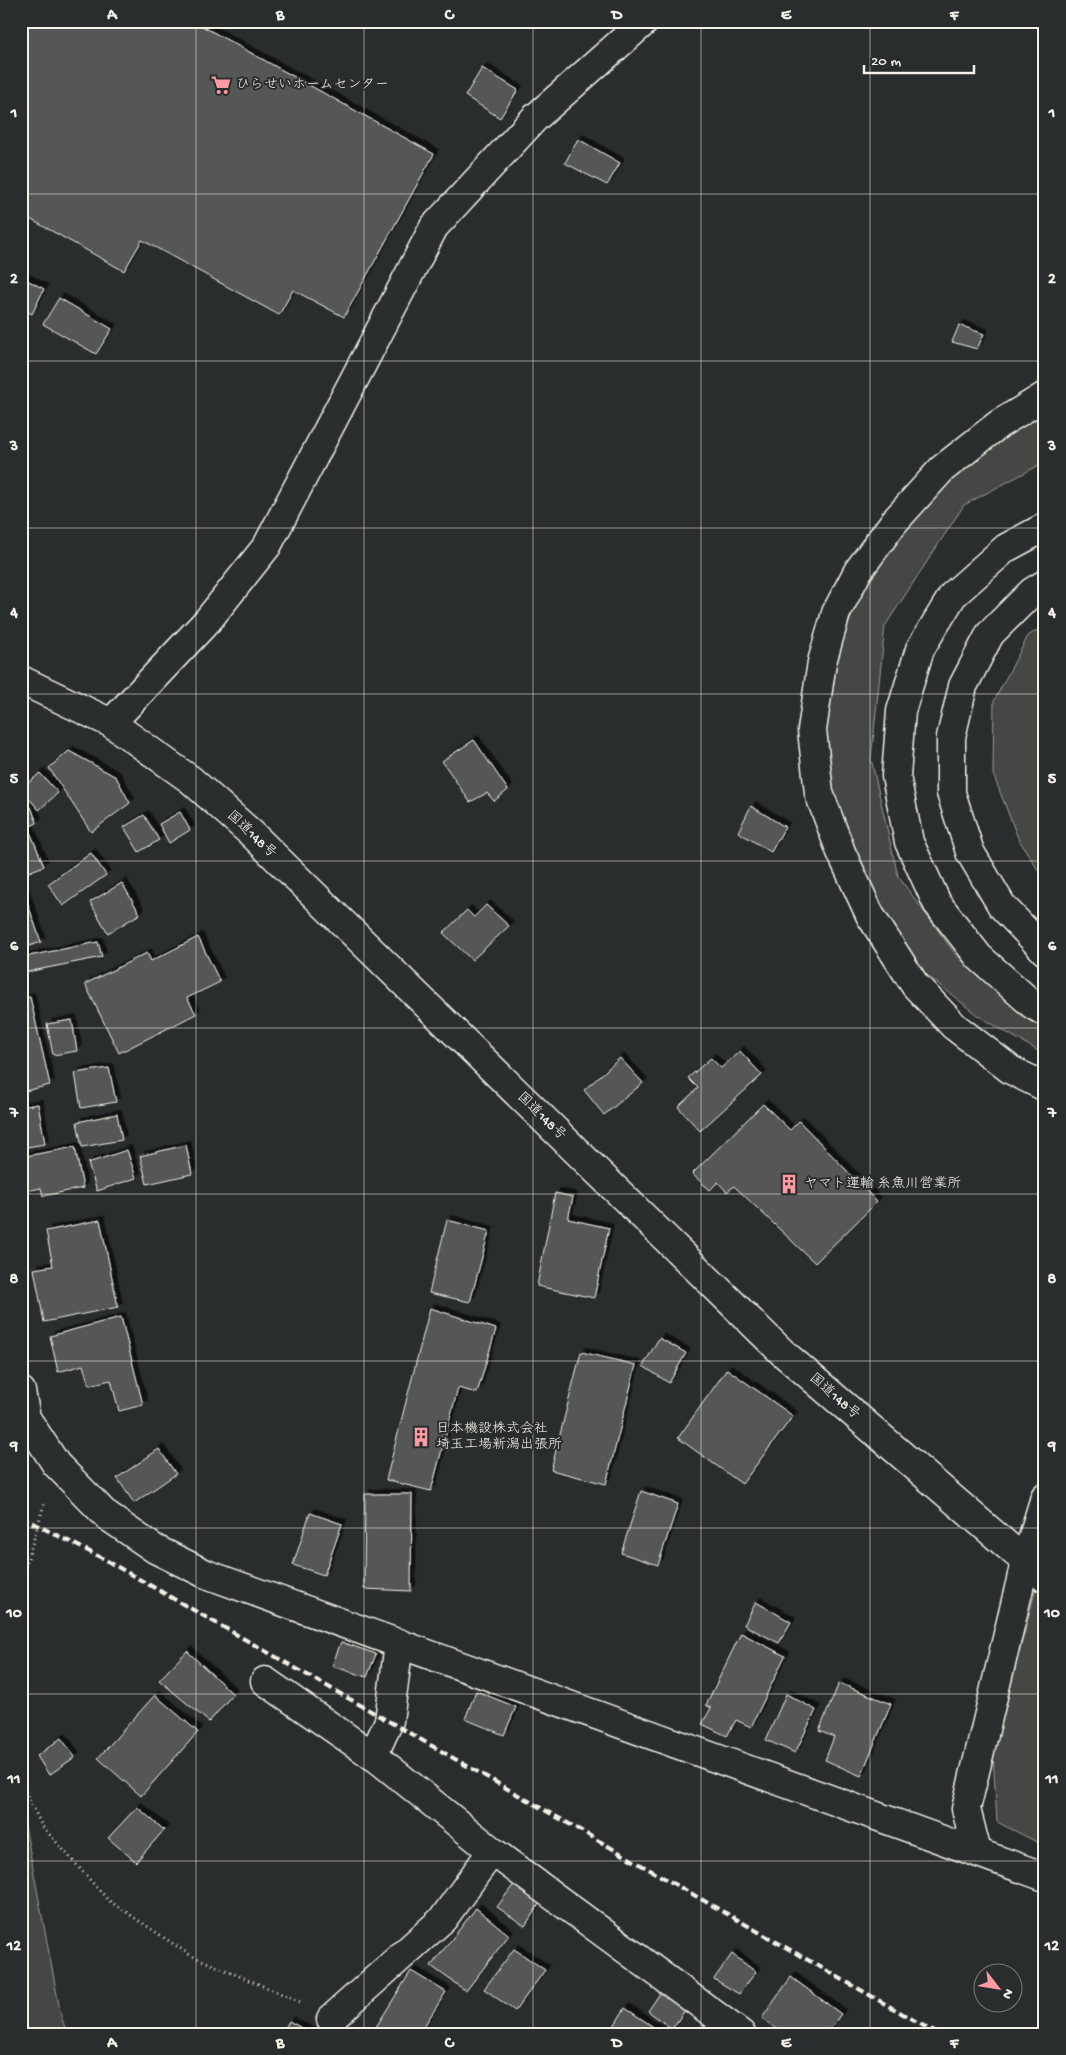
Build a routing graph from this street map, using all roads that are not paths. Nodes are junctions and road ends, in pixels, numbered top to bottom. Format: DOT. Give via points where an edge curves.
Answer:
graph roads {
  1 [pos="645,21"];
  2 [pos="1045,396"];
  3 [pos="1045,527"];
  4 [pos="1045,584"];
  5 [pos="21,680"];
  6 [pos="111,723"];
  7 [pos="1045,951"];
  8 [pos="1045,1012"];
  9 [pos="1045,1086"];
  10 [pos="21,1391"];
  11 [pos="1045,1497"];
  12 [pos="1035,1571"];
  13 [pos="400,1644"];
  14 [pos="265,1681"];
  15 [pos="373,1756"];
  16 [pos="492,1851"];
  17 [pos="977,1852"];
  18 [pos="1045,1877"];
  19 [pos="331,2019"];
  20 [pos="741,2034"];
  1 -- 6 [label="main road" via="535,118 434,226 267,546 208,620"];
  2 -- 9 [label="main road" via="999,424 942,469 894,522 858,571 836,613 822,662 812,730 819,793 841,852 870,915 914,986 961,1031 1011,1070"];
  3 -- 8 [label="main road" via="1006,548 953,595 920,648 901,711 896,776 909,842 937,903 979,957"];
  4 -- 7 [label="main road" via="1032,592 990,634 963,686 951,737 951,793 970,852 1002,906"];
  5 -- 6 [label="main road, 国道148号"];
  6 -- 12 [label="main road, 国道148号" via="191,780 252,834 782,1352"];
  10 -- 13 [label="main road" via="26,1418 56,1464 107,1516 155,1549 206,1574"];
  11 -- 12 [label="main road"];
  12 -- 17 [label="main road" via="966,1809"];
  13 -- 15 [label="main road" via="389,1721"];
  13 -- 17 [label="main road"];
  14 -- 15 [label="main road"];
  15 -- 16 [label="main road"];
  16 -- 19 [label="main road" via="443,1919"];
  16 -- 20 [label="main road"];
  17 -- 18 [label="main road"];
}
